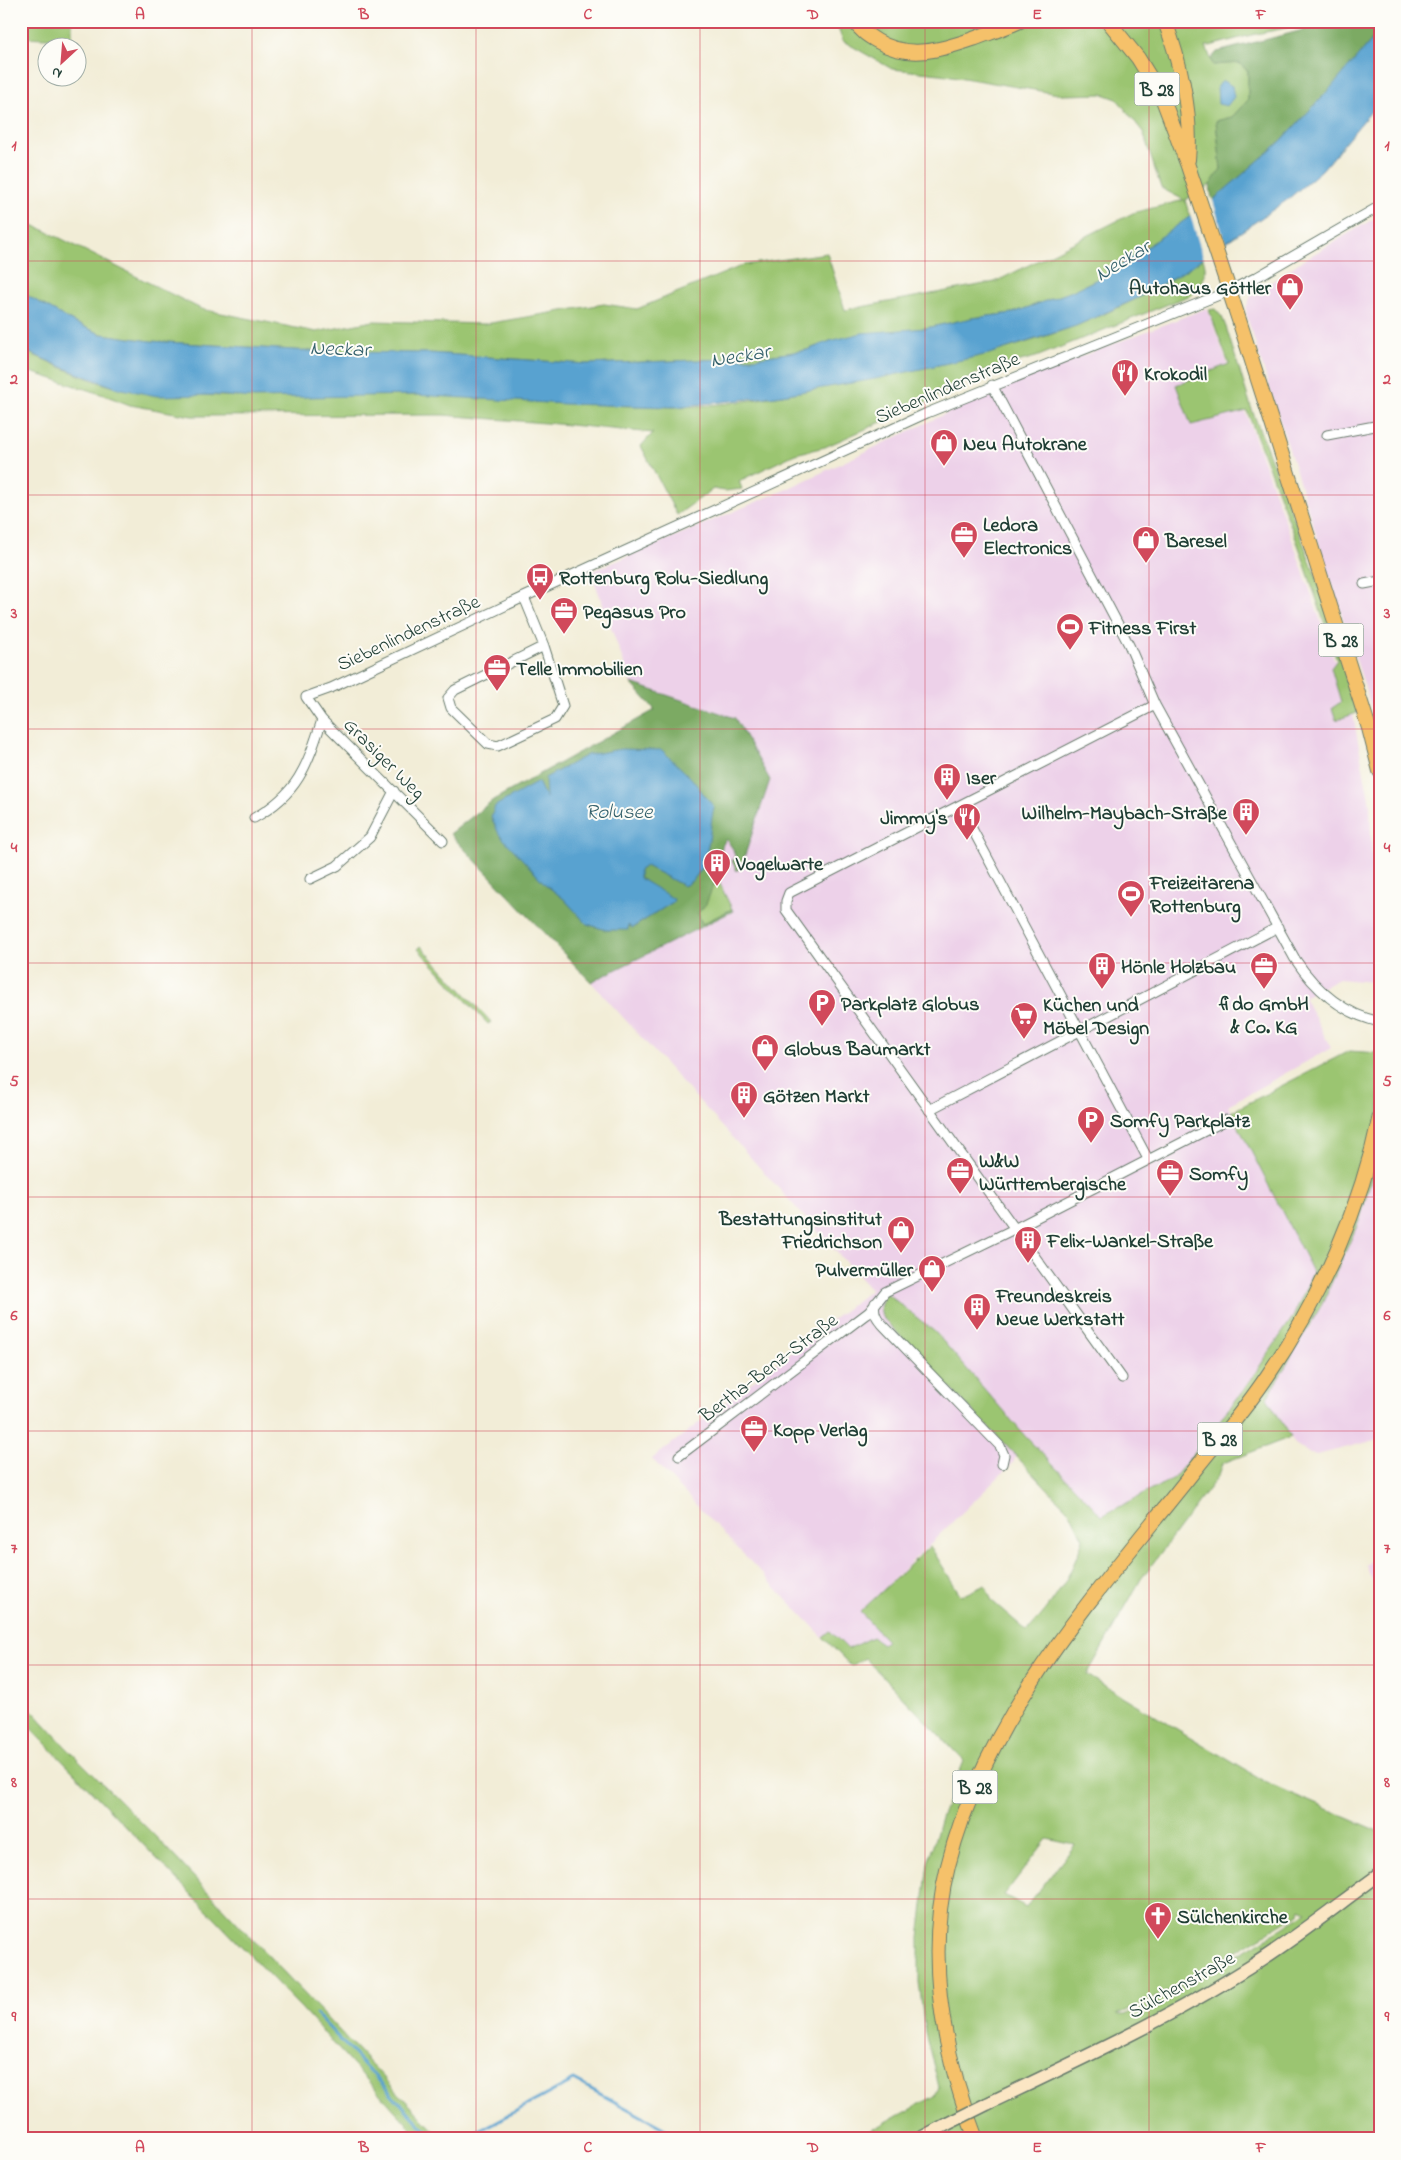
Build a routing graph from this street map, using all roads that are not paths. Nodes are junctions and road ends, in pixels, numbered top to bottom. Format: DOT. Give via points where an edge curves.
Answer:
graph roads {
  1 [pos="854,21"];
  2 [pos="1020,21"];
  3 [pos="1108,21"];
  4 [pos="1165,21"];
  5 [pos="1188,166"];
  6 [pos="1380,206"];
  7 [pos="1229,291"];
  8 [pos="992,385"];
  9 [pos="1380,425"];
  10 [pos="1327,435"];
  11 [pos="1380,581"];
  12 [pos="1364,584"];
  13 [pos="524,597"];
  14 [pos="544,646"];
  15 [pos="306,696"];
  16 [pos="1155,705"];
  17 [pos="322,720"];
  18 [pos="1380,771"];
  19 [pos="394,791"];
  20 [pos="960,806"];
  21 [pos="254,818"];
  22 [pos="443,841"];
  23 [pos="310,879"];
  24 [pos="1278,927"];
  25 [pos="1380,1022"];
  26 [pos="1080,1031"];
  27 [pos="929,1110"];
  28 [pos="1380,1116"];
  29 [pos="1226,1120"];
  30 [pos="1148,1159"];
  31 [pos="1014,1228"];
  32 [pos="875,1303"];
  33 [pos="1122,1378"];
  34 [pos="679,1456"];
  35 [pos="1002,1464"];
  36 [pos="1380,1874"];
  37 [pos="919,2139"];
  38 [pos="976,2139"];
  1 -- 2 [label="main road" via="862,32 888,47 911,53 955,45"];
  3 -- 5 [label="main road, B 28" via="1138,58 1162,98"];
  4 -- 5 [label="main road" via="1173,42 1187,110"];
  5 -- 7 [label="main road, B 28"];
  6 -- 7 [label="street, Siebenlindenstraße"];
  7 -- 8 [label="street, Siebenlindenstraße"];
  7 -- 18 [label="main road, B 28"];
  8 -- 13 [label="street, Siebenlindenstraße"];
  8 -- 16 [label="street" via="1128,645"];
  9 -- 10 [label="street"];
  11 -- 12 [label="street"];
  13 -- 14 [label="street"];
  13 -- 15 [label="street, Siebenlindenstraße" via="331,688"];
  14 -- 14 [label="street" via="563,706 555,719 498,746 488,744 451,708 448,698 455,690"];
  15 -- 17 [label="street, Grasiger Weg"];
  16 -- 20 [label="street"];
  16 -- 24 [label="street"];
  17 -- 19 [label="street, Grasiger Weg"];
  17 -- 21 [label="street" via="298,781 274,808"];
  19 -- 22 [label="street, Grasiger Weg"];
  19 -- 23 [label="street" via="370,837 337,866"];
  20 -- 26 [label="street"];
  20 -- 27 [label="street" via="789,893 786,901 786,910"];
  24 -- 25 [label="street" via="1299,966 1323,994 1346,1009"];
  24 -- 26 [label="street"];
  26 -- 27 [label="street"];
  26 -- 30 [label="street"];
  27 -- 31 [label="street"];
  28 -- 38 [label="main road, B 28" via="1344,1231 1316,1294 1284,1350 1258,1390 1045,1663 1010,1718 964,1814 944,1887 939,1979 946,2041"];
  29 -- 30 [label="street"];
  30 -- 31 [label="street"];
  31 -- 32 [label="street, Bertha-Benz-Straße" via="885,1292"];
  31 -- 33 [label="street"];
  32 -- 34 [label="street, Bertha-Benz-Straße" via="869,1312"];
  32 -- 35 [label="street" via="876,1317 1000,1446 1004,1454"];
  36 -- 37 [label="main road, Sülchenstraße, bridge" via="1238,1975"];
}
